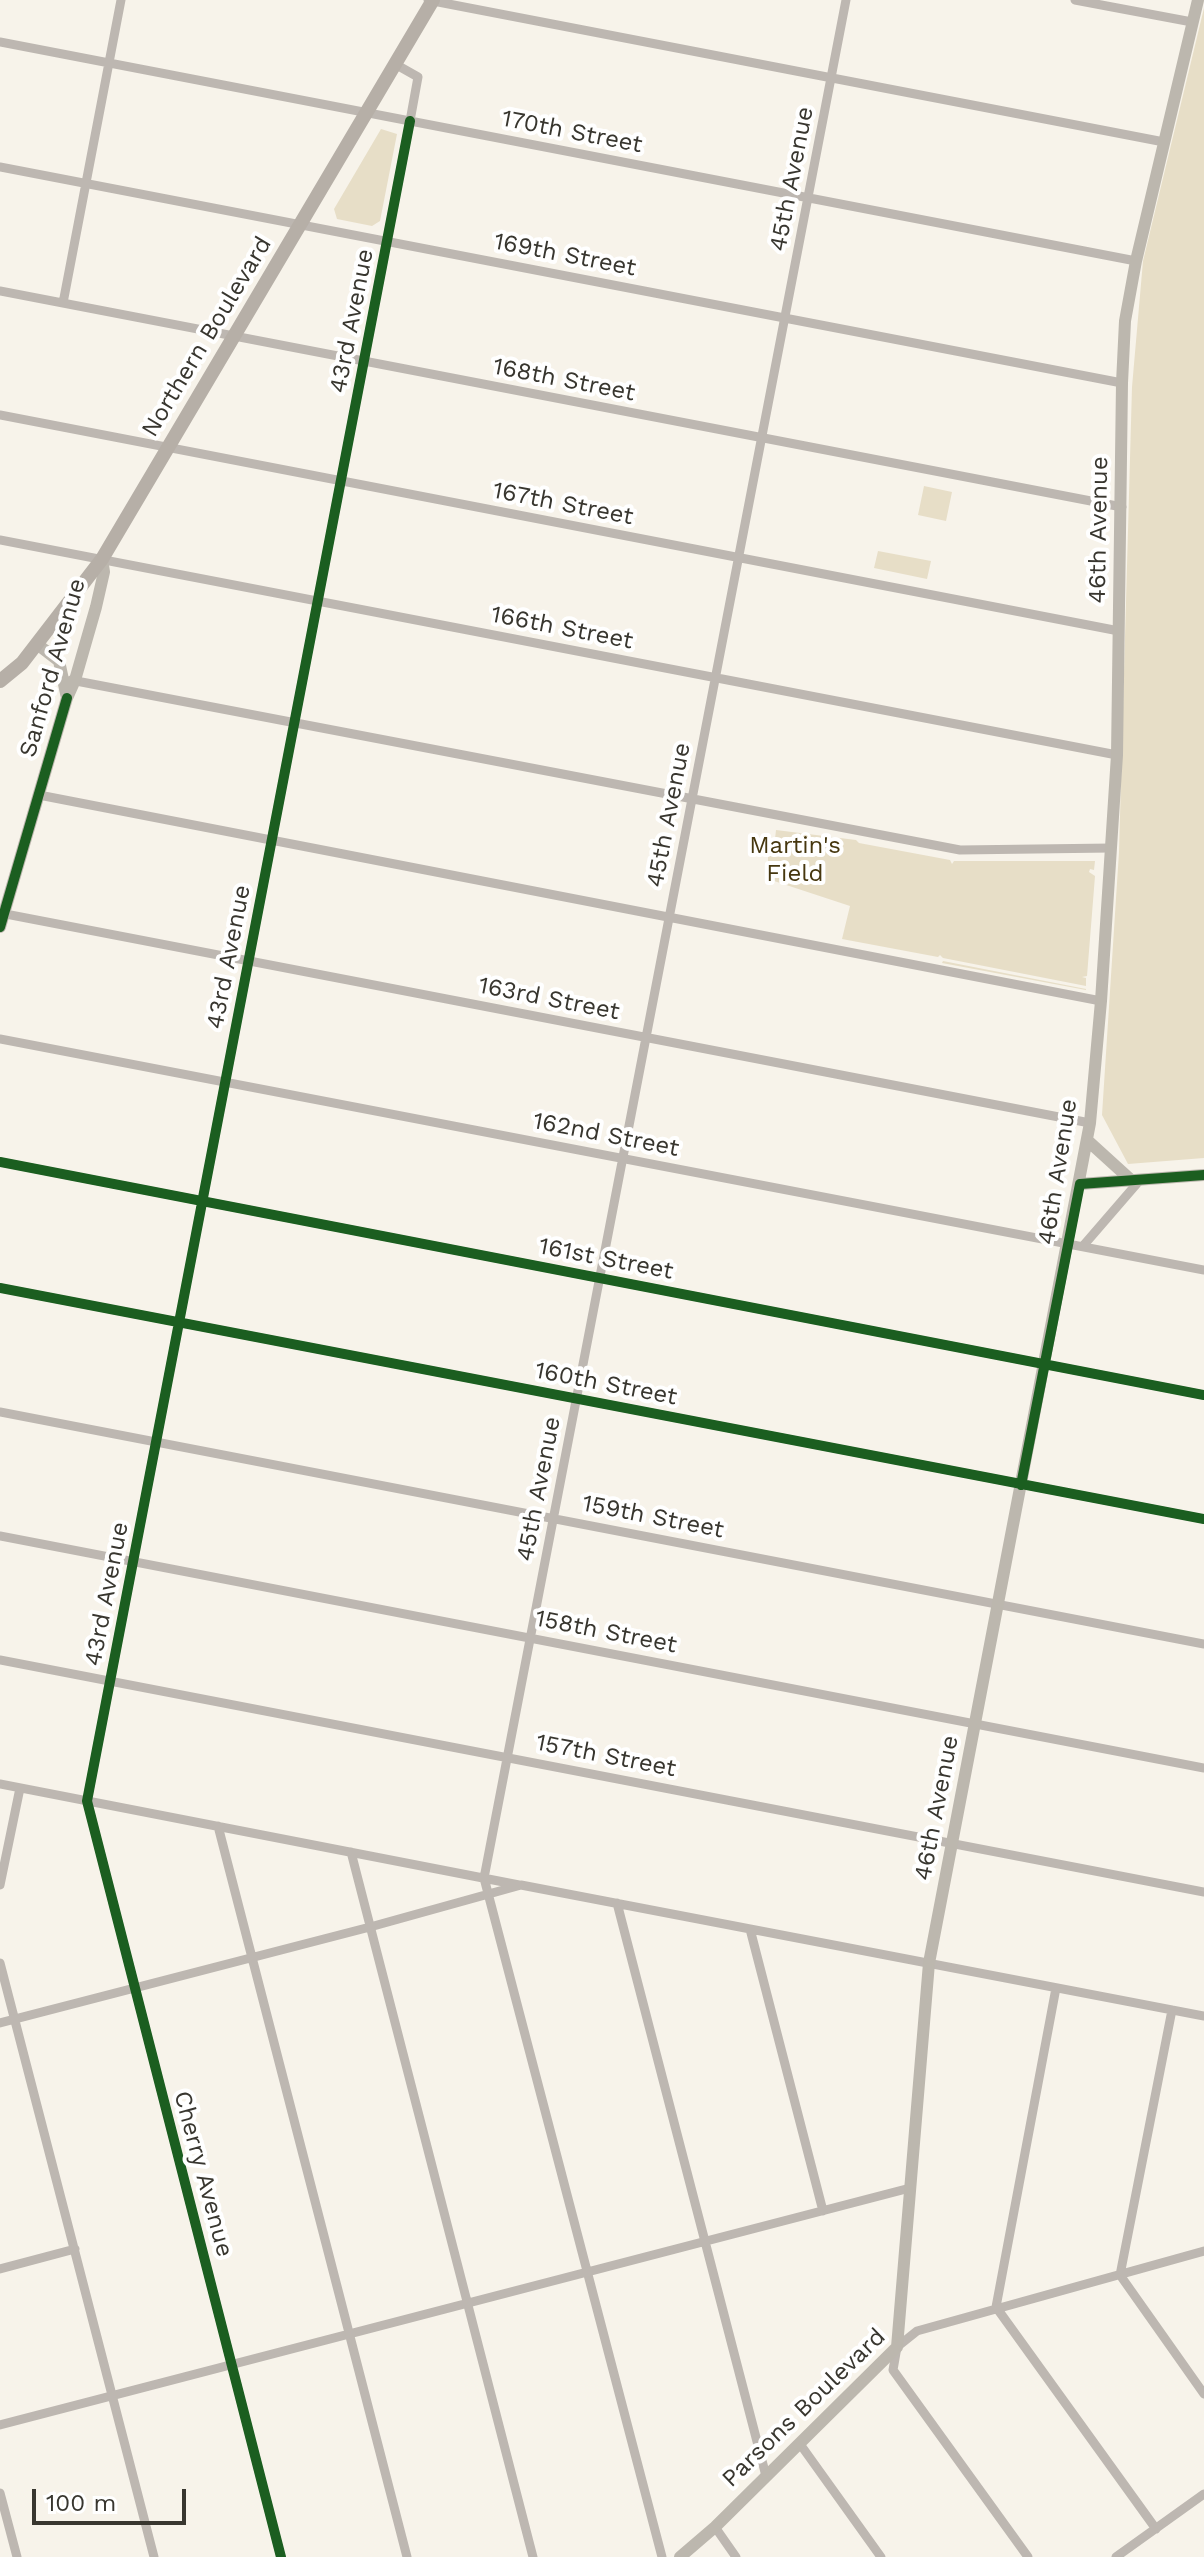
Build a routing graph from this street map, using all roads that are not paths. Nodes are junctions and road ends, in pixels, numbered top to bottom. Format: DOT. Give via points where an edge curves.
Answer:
graph roads {
  1 [pos="121,0"];
  2 [pos="431,0"];
  3 [pos="846,0"];
  4 [pos="1075,0"];
  5 [pos="1198,0"];
  6 [pos="1192,22"];
  7 [pos="0,42"];
  8 [pos="109,63"];
  9 [pos="395,64"];
  10 [pos="832,78"];
  11 [pos="366,113"];
  12 [pos="410,121"];
  13 [pos="1164,142"];
  14 [pos="0,167"];
  15 [pos="86,183"];
  16 [pos="809,198"];
  17 [pos="299,224"];
  18 [pos="388,242"];
  19 [pos="1136,261"];
  20 [pos="0,291"];
  21 [pos="63,303"];
  22 [pos="785,318"];
  23 [pos="233,336"];
  24 [pos="365,362"];
  25 [pos="1122,383"];
  26 [pos="0,415"];
  27 [pos="762,438"];
  28 [pos="166,448"];
  29 [pos="341,481"];
  30 [pos="1122,507"];
  31 [pos="0,540"];
  32 [pos="739,558"];
  33 [pos="102,559"];
  34 [pos="319,602"];
  35 [pos="1119,631"];
  36 [pos="37,644"];
  37 [pos="0,664"];
  38 [pos="19,666"];
  39 [pos="716,678"];
  40 [pos="69,680"];
  41 [pos="0,681"];
  42 [pos="295,721"];
  43 [pos="1117,755"];
  44 [pos="39,795"];
  45 [pos="693,798"];
  46 [pos="272,841"];
  47 [pos="1111,848"];
  48 [pos="1,918"];
  49 [pos="669,918"];
  50 [pos="249,961"];
  51 [pos="1101,1001"];
  52 [pos="647,1038"];
  53 [pos="0,1039"];
  54 [pos="226,1082"];
  55 [pos="1090,1123"];
  56 [pos="1087,1140"];
  57 [pos="623,1158"];
  58 [pos="0,1162"];
  59 [pos="1204,1175"];
  60 [pos="1136,1180"];
  61 [pos="1080,1184"];
  62 [pos="203,1201"];
  63 [pos="1068,1244"];
  64 [pos="1083,1246"];
  65 [pos="1204,1270"];
  66 [pos="600,1278"];
  67 [pos="0,1288"];
  68 [pos="180,1322"];
  69 [pos="1046,1364"];
  70 [pos="1204,1395"];
  71 [pos="577,1398"];
  72 [pos="0,1412"];
  73 [pos="157,1442"];
  74 [pos="1021,1485"];
  75 [pos="553,1518"];
  76 [pos="1204,1519"];
  77 [pos="0,1536"];
  78 [pos="133,1562"];
  79 [pos="999,1604"];
  80 [pos="531,1638"];
  81 [pos="1204,1644"];
  82 [pos="0,1660"];
  83 [pos="110,1681"];
  84 [pos="976,1724"];
  85 [pos="507,1757"];
  86 [pos="1204,1768"];
  87 [pos="0,1784"];
  88 [pos="20,1788"];
  89 [pos="87,1801"];
  90 [pos="218,1826"];
  91 [pos="953,1843"];
  92 [pos="351,1852"];
  93 [pos="484,1878"];
  94 [pos="0,1885"];
  95 [pos="521,1885"];
  96 [pos="1204,1892"];
  97 [pos="488,1894"];
  98 [pos="617,1903"];
  99 [pos="370,1927"];
  100 [pos="750,1929"];
  101 [pos="252,1958"];
  102 [pos="0,1963"];
  103 [pos="929,1963"];
  104 [pos="134,1988"];
  105 [pos="1056,1988"];
  106 [pos="1172,2010"];
  107 [pos="1204,2016"];
  108 [pos="15,2019"];
  109 [pos="0,2023"];
  110 [pos="910,2188"];
  111 [pos="823,2211"];
  112 [pos="705,2242"];
  113 [pos="75,2249"];
  114 [pos="1204,2251"];
  115 [pos="0,2269"];
  116 [pos="586,2272"];
  117 [pos="1120,2275"];
  118 [pos="468,2303"];
  119 [pos="996,2307"];
  120 [pos="350,2334"];
  121 [pos="897,2347"];
  122 [pos="231,2364"];
  123 [pos="1204,2394"];
  124 [pos="112,2395"];
  125 [pos="0,2425"];
  126 [pos="800,2444"];
  127 [pos="766,2476"];
  128 [pos="0,2493"];
  129 [pos="1204,2494"];
  130 [pos="715,2527"];
  131 [pos="1156,2529"];
  132 [pos="17,2557"];
  133 [pos="154,2557"];
  134 [pos="281,2557"];
  135 [pos="407,2557"];
  136 [pos="533,2557"];
  137 [pos="662,2557"];
  138 [pos="680,2557"];
  139 [pos="736,2557"];
  140 [pos="881,2557"];
  141 [pos="1028,2557"];
  142 [pos="1116,2557"];
  1 -- 8 [label="street"];
  2 -- 9 [label="main road, Northern Boulevard"];
  2 -- 10 [label="street"];
  3 -- 10 [label="street, 45th Avenue"];
  4 -- 6 [label="street"];
  5 -- 6 [label="street, 46th Avenue"];
  6 -- 13 [label="street, 46th Avenue"];
  7 -- 8 [label="street, 170th Street"];
  8 -- 11 [label="street, 170th Street"];
  8 -- 15 [label="street"];
  9 -- 11 [label="main road, Northern Boulevard"];
  9 -- 12 [label="street, 43rd Avenue" via="418,77"];
  10 -- 13 [label="street"];
  10 -- 16 [label="street, 45th Avenue"];
  11 -- 12 [label="street, 170th Street"];
  11 -- 17 [label="main road, Northern Boulevard"];
  12 -- 16 [label="street, 170th Street"];
  12 -- 18 [label="street, 43rd Avenue"];
  13 -- 19 [label="street, 46th Avenue"];
  14 -- 15 [label="street, 169th Street"];
  15 -- 17 [label="street, 169th Street"];
  15 -- 21 [label="street"];
  16 -- 19 [label="street, 170th Street"];
  16 -- 22 [label="street, 45th Avenue"];
  17 -- 18 [label="street, 169th Street"];
  17 -- 23 [label="main road, Northern Boulevard"];
  18 -- 22 [label="street, 169th Street"];
  18 -- 24 [label="street, 43rd Avenue"];
  19 -- 25 [label="street, 46th Avenue" via="1125,321"];
  20 -- 21 [label="street, 168th Street"];
  21 -- 23 [label="street, 168th Street"];
  22 -- 25 [label="street, 169th Street"];
  22 -- 27 [label="street, 45th Avenue"];
  23 -- 24 [label="street, 168th Street"];
  23 -- 28 [label="main road, Northern Boulevard"];
  24 -- 27 [label="street, 168th Street"];
  24 -- 29 [label="street, 43rd Avenue"];
  25 -- 30 [label="street, 46th Avenue"];
  26 -- 28 [label="street, 167th Street"];
  27 -- 30 [label="street, 168th Street"];
  27 -- 32 [label="street, 45th Avenue"];
  28 -- 29 [label="street, 167th Street"];
  28 -- 33 [label="main road, Northern Boulevard"];
  29 -- 32 [label="street, 167th Street"];
  29 -- 34 [label="street, 43rd Avenue"];
  30 -- 35 [label="street, 46th Avenue"];
  31 -- 33 [label="street, 166th Street"];
  32 -- 35 [label="street, 167th Street"];
  32 -- 39 [label="street, 45th Avenue"];
  33 -- 34 [label="street, 166th Street"];
  33 -- 36 [label="main road, Northern Boulevard"];
  33 -- 40 [label="street, Sanford Avenue" via="104,572"];
  34 -- 39 [label="street, 166th Street"];
  34 -- 42 [label="street, 43rd Avenue"];
  35 -- 43 [label="street, 46th Avenue"];
  36 -- 38 [label="main road, Northern Boulevard"];
  36 -- 40 [label="street" via="59,661"];
  37 -- 38 [label="street"];
  38 -- 41 [label="main road, Northern Boulevard"];
  39 -- 43 [label="street, 166th Street"];
  39 -- 45 [label="street, 45th Avenue"];
  40 -- 42 [label="street"];
  40 -- 44 [label="street, Sanford Avenue"];
  42 -- 45 [label="street"];
  42 -- 46 [label="street, 43rd Avenue"];
  43 -- 47 [label="street, 46th Avenue"];
  44 -- 46 [label="street"];
  44 -- 48 [label="street, Sanford Avenue"];
  45 -- 47 [label="street" via="960,850"];
  45 -- 49 [label="street, 45th Avenue"];
  46 -- 49 [label="street"];
  46 -- 50 [label="street, 43rd Avenue"];
  47 -- 51 [label="street, 46th Avenue"];
  48 -- 50 [label="street, 163rd Street"];
  49 -- 51 [label="street"];
  49 -- 52 [label="street, 45th Avenue"];
  50 -- 52 [label="street, 163rd Street"];
  50 -- 54 [label="street, 43rd Avenue"];
  51 -- 55 [label="street, 46th Avenue"];
  52 -- 55 [label="street, 163rd Street"];
  52 -- 57 [label="street, 45th Avenue"];
  53 -- 54 [label="street, 162nd Street"];
  54 -- 57 [label="street, 162nd Street"];
  54 -- 62 [label="street, 43rd Avenue"];
  55 -- 56 [label="street, 46th Avenue"];
  56 -- 60 [label="street"];
  56 -- 61 [label="street, 46th Avenue"];
  57 -- 63 [label="street, 162nd Street"];
  57 -- 66 [label="street, 45th Avenue"];
  58 -- 62 [label="street, 161st Street"];
  59 -- 60 [label="street"];
  60 -- 61 [label="street"];
  60 -- 64 [label="street"];
  61 -- 63 [label="street, 46th Avenue"];
  62 -- 66 [label="street, 161st Street"];
  62 -- 68 [label="street, 43rd Avenue"];
  63 -- 64 [label="street, 162nd Street"];
  63 -- 69 [label="street, 46th Avenue"];
  64 -- 65 [label="street, 162nd Street"];
  66 -- 69 [label="street, 161st Street"];
  66 -- 71 [label="street, 45th Avenue"];
  67 -- 68 [label="street, 160th Street"];
  68 -- 71 [label="street, 160th Street"];
  68 -- 73 [label="street, 43rd Avenue"];
  69 -- 70 [label="street, 161st Street"];
  69 -- 74 [label="street, 46th Avenue"];
  71 -- 74 [label="street, 160th Street"];
  71 -- 75 [label="street, 45th Avenue"];
  72 -- 73 [label="street, 159th Street"];
  73 -- 75 [label="street, 159th Street"];
  73 -- 78 [label="street, 43rd Avenue"];
  74 -- 76 [label="street, 160th Street"];
  74 -- 79 [label="street, 46th Avenue"];
  75 -- 79 [label="street, 159th Street"];
  75 -- 80 [label="street, 45th Avenue"];
  77 -- 78 [label="street, 158th Street"];
  78 -- 80 [label="street, 158th Street"];
  78 -- 83 [label="street, 43rd Avenue"];
  79 -- 81 [label="street, 159th Street"];
  79 -- 84 [label="street, 46th Avenue"];
  80 -- 84 [label="street, 158th Street"];
  80 -- 85 [label="street, 45th Avenue"];
  82 -- 83 [label="street, 157th Street"];
  83 -- 85 [label="street, 157th Street"];
  83 -- 89 [label="street, 43rd Avenue"];
  84 -- 86 [label="street, 158th Street"];
  84 -- 91 [label="street, 46th Avenue"];
  85 -- 91 [label="street, 157th Street"];
  85 -- 93 [label="street, 45th Avenue"];
  87 -- 88 [label="street"];
  88 -- 89 [label="street"];
  88 -- 94 [label="street"];
  89 -- 90 [label="street"];
  89 -- 104 [label="street, Cherry Avenue"];
  90 -- 92 [label="street"];
  90 -- 101 [label="street"];
  91 -- 96 [label="street, 157th Street"];
  91 -- 103 [label="street, 46th Avenue"];
  92 -- 93 [label="street"];
  92 -- 99 [label="street"];
  93 -- 95 [label="street"];
  93 -- 97 [label="street"];
  95 -- 97 [label="street"];
  95 -- 98 [label="street"];
  97 -- 99 [label="street"];
  97 -- 116 [label="street"];
  98 -- 100 [label="street"];
  98 -- 112 [label="street"];
  99 -- 101 [label="street"];
  99 -- 118 [label="street"];
  100 -- 103 [label="street"];
  100 -- 111 [label="street"];
  101 -- 104 [label="street"];
  101 -- 120 [label="street"];
  102 -- 108 [label="street"];
  103 -- 105 [label="street"];
  103 -- 110 [label="street, 46th Avenue"];
  104 -- 108 [label="street"];
  104 -- 122 [label="street, Cherry Avenue"];
  105 -- 106 [label="street"];
  105 -- 119 [label="street"];
  106 -- 107 [label="street"];
  106 -- 117 [label="street"];
  108 -- 109 [label="street"];
  108 -- 113 [label="street"];
  110 -- 111 [label="street"];
  110 -- 121 [label="street, 46th Avenue"];
  111 -- 112 [label="street"];
  112 -- 116 [label="street"];
  112 -- 127 [label="street"];
  113 -- 115 [label="street"];
  113 -- 124 [label="street"];
  114 -- 117 [label="street, Parsons Boulevard"];
  116 -- 118 [label="street"];
  116 -- 137 [label="street"];
  117 -- 119 [label="street, Parsons Boulevard"];
  117 -- 123 [label="street"];
  118 -- 120 [label="street"];
  118 -- 136 [label="street"];
  119 -- 121 [label="street, Parsons Boulevard" via="917,2331"];
  119 -- 131 [label="street"];
  120 -- 122 [label="street"];
  120 -- 135 [label="street"];
  121 -- 126 [label="street, Parsons Boulevard"];
  121 -- 141 [label="street" via="893,2370"];
  122 -- 124 [label="street"];
  122 -- 134 [label="street, Cherry Avenue"];
  124 -- 125 [label="street"];
  124 -- 133 [label="street"];
  126 -- 127 [label="street, Parsons Boulevard"];
  126 -- 140 [label="street"];
  127 -- 130 [label="street, Parsons Boulevard"];
  128 -- 132 [label="street"];
  129 -- 131 [label="street"];
  130 -- 138 [label="street, Parsons Boulevard"];
  130 -- 139 [label="street"];
  131 -- 142 [label="street"];
}
